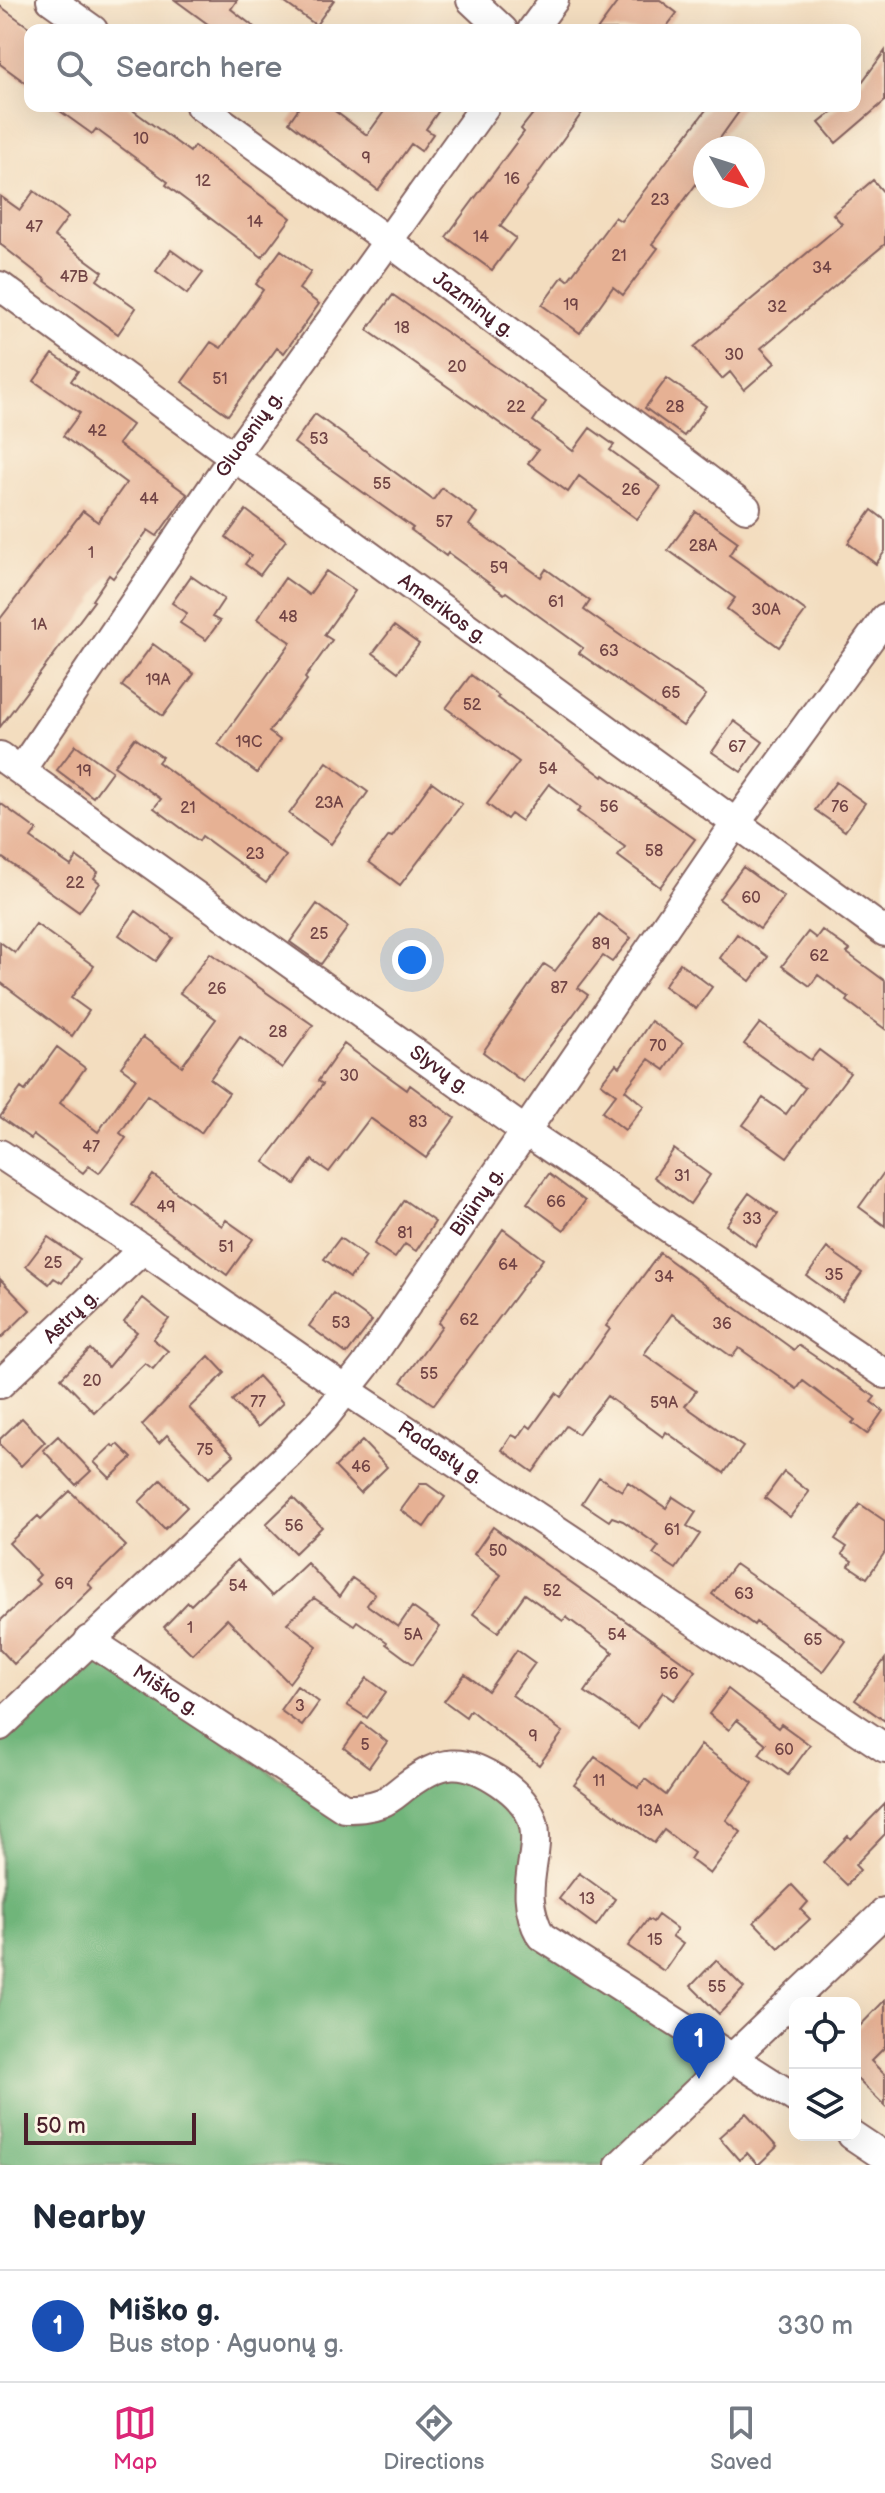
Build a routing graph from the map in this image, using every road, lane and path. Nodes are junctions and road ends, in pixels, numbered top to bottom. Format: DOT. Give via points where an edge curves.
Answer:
graph roads {
  1 [pos="51,0"];
  2 [pos="471,0"];
  3 [pos="85,24"];
  4 [pos="497,24"];
  5 [pos="208,112"];
  6 [pos="481,112"];
  7 [pos="388,241"];
  8 [pos="0,286"];
  9 [pos="233,457"];
  10 [pos="746,508"];
  11 [pos="885,618"];
  12 [pos="11,763"];
  13 [pos="736,823"];
  14 [pos="885,932"];
  15 [pos="525,1131"];
  16 [pos="0,1154"];
  17 [pos="143,1249"];
  18 [pos="885,1374"];
  19 [pos="0,1384"];
  20 [pos="346,1390"];
  21 [pos="89,1640"];
  22 [pos="0,1726"];
  23 [pos="885,1748"];
  24 [pos="885,1912"];
  25 [pos="733,2057"];
  26 [pos="789,2094"];
  27 [pos="861,2141"];
  28 [pos="885,2157"];
  29 [pos="620,2165"];
  1 -- 3 [label="street"];
  2 -- 4 [label="street"];
  5 -- 7 [label="street, Jazminų g."];
  6 -- 7 [label="street, Gluosnių g."];
  7 -- 9 [label="street, Gluosnių g."];
  7 -- 10 [label="street, Jazminų g."];
  8 -- 9 [label="street, Amerikos g."];
  9 -- 12 [label="street, Gluosnių g."];
  9 -- 13 [label="street, Amerikos g."];
  11 -- 13 [label="street, Bijūnų g."];
  12 -- 15 [label="street, Slyvų g."];
  13 -- 14 [label="street, Amerikos g."];
  13 -- 15 [label="street, Bijūnų g."];
  15 -- 18 [label="street, Slyvų g."];
  15 -- 20 [label="street, Bijūnų g."];
  16 -- 17 [label="street, Radastų g."];
  17 -- 19 [label="street, Astrų g."];
  17 -- 20 [label="street, Radastų g."];
  20 -- 21 [label="street, Bijūnų g." via="288,1455"];
  20 -- 23 [label="street, Radastų g."];
  21 -- 22 [label="street, Bijūnų g."];
  21 -- 25 [label="street, Miško g." via="344,1808 383,1802 426,1771 451,1762 475,1767 499,1781 533,1816 537,1834 528,1881 531,1917 541,1936"];
  24 -- 25 [label="street"];
  25 -- 26 [label="street, Miško g."];
  25 -- 29 [label="street"];
  27 -- 28 [label="street"];
}
